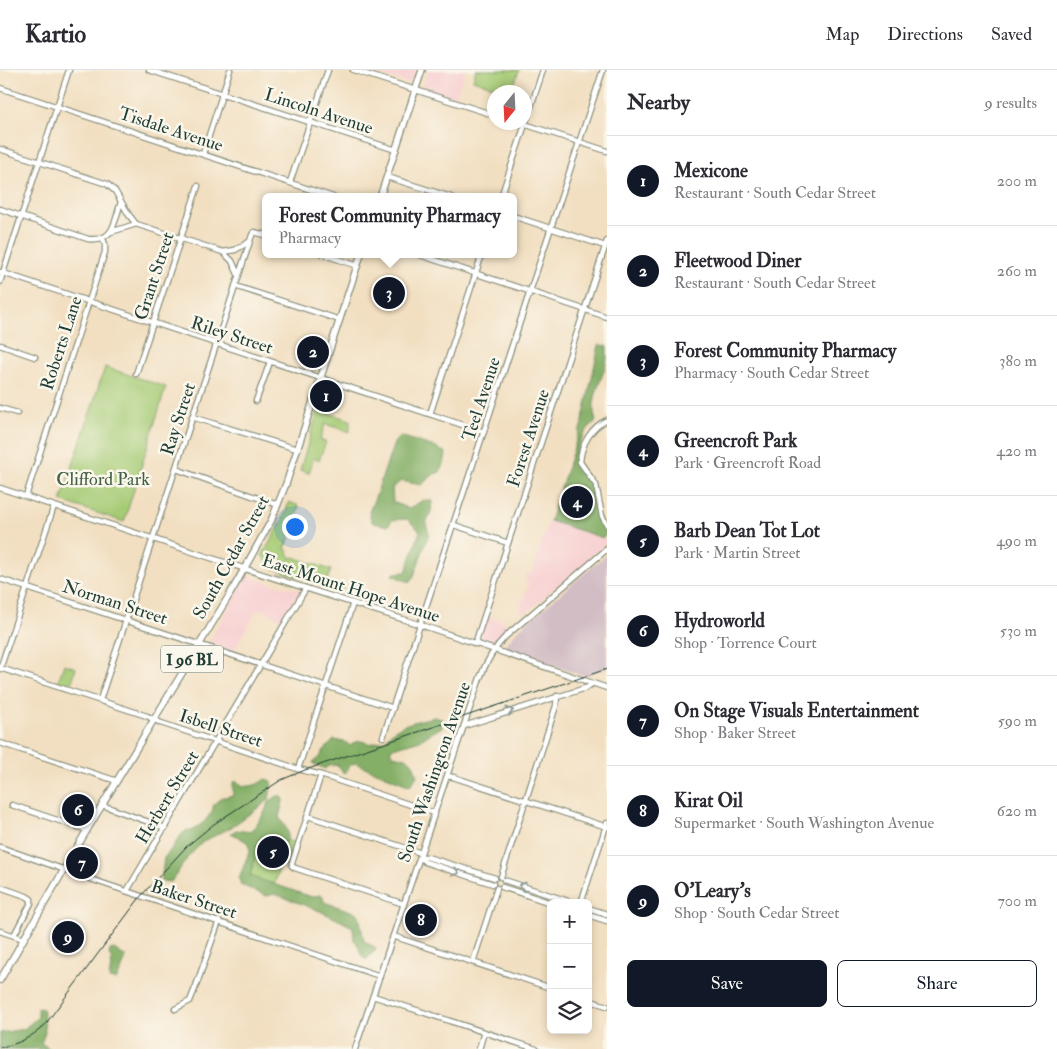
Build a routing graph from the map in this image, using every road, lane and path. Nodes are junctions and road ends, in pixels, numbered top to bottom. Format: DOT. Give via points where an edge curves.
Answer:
graph roads {
  1 [pos="68,70"];
  2 [pos="149,70"];
  3 [pos="230,70"];
  4 [pos="328,70"];
  5 [pos="353,70"];
  6 [pos="422,70"];
  7 [pos="543,70"];
  8 [pos="603,70"];
  9 [pos="0,88"];
  10 [pos="415,90"];
  11 [pos="222,94"];
  12 [pos="532,104"];
  13 [pos="57,107"];
  14 [pos="487,113"];
  15 [pos="310,122"];
  16 [pos="532,127"];
  17 [pos="523,130"];
  18 [pos="579,142"];
  19 [pos="0,149"];
  20 [pos="396,150"];
  21 [pos="607,151"];
  22 [pos="203,154"];
  23 [pos="39,162"];
  24 [pos="387,176"];
  25 [pos="290,182"];
  26 [pos="198,186"];
  27 [pos="322,193"];
  28 [pos="381,193"];
  29 [pos="439,193"];
  30 [pos="502,193"];
  31 [pos="121,202"];
  32 [pos="0,209"];
  33 [pos="22,216"];
  34 [pos="517,217"];
  35 [pos="136,224"];
  36 [pos="551,229"];
  37 [pos="111,232"];
  38 [pos="262,235"];
  39 [pos="103,238"];
  40 [pos="181,238"];
  41 [pos="250,241"];
  42 [pos="606,243"];
  43 [pos="223,252"];
  44 [pos="334,258"];
  45 [pos="360,258"];
  46 [pos="429,258"];
  47 [pos="481,258"];
  48 [pos="358,266"];
  49 [pos="1,273"];
  50 [pos="476,274"];
  51 [pos="238,276"];
  52 [pos="0,282"];
  53 [pos="235,286"];
  54 [pos="530,292"];
  55 [pos="89,302"];
  56 [pos="584,310"];
  57 [pos="607,317"];
  58 [pos="340,320"];
  59 [pos="153,323"];
  60 [pos="216,344"];
  61 [pos="0,345"];
  62 [pos="35,356"];
  63 [pos="270,362"];
  64 [pos="136,374"];
  65 [pos="321,378"];
  66 [pos="256,401"];
  67 [pos="0,408"];
  68 [pos="17,414"];
  69 [pos="430,414"];
  70 [pos="192,417"];
  71 [pos="607,420"];
  72 [pos="484,432"];
  73 [pos="297,450"];
  74 [pos="176,469"];
  75 [pos="0,488"];
  76 [pos="26,496"];
  77 [pos="278,504"];
  78 [pos="54,506"];
  79 [pos="454,525"];
  80 [pos="607,525"];
  81 [pos="154,538"];
  82 [pos="508,543"];
  83 [pos="607,549"];
  84 [pos="245,568"];
  85 [pos="0,579"];
  86 [pos="28,588"];
  87 [pos="306,588"];
  88 [pos="353,603"];
  89 [pos="126,621"];
  90 [pos="421,625"];
  91 [pos="200,644"];
  92 [pos="475,644"];
  93 [pos="494,650"];
  94 [pos="261,664"];
  95 [pos="0,668"];
  96 [pos="592,684"];
  97 [pos="326,686"];
  98 [pos="607,688"];
  99 [pos="557,696"];
  100 [pos="100,700"];
  101 [pos="393,708"];
  102 [pos="154,719"];
  103 [pos="464,726"];
  104 [pos="383,737"];
  105 [pos="216,741"];
  106 [pos="0,743"];
  107 [pos="298,768"];
  108 [pos="321,775"];
  109 [pos="447,776"];
  110 [pos="117,781"];
  111 [pos="525,801"];
  112 [pos="12,805"];
  113 [pos="102,805"];
  114 [pos="435,813"];
  115 [pos="308,816"];
  116 [pos="607,826"];
  117 [pos="165,828"];
  118 [pos="87,830"];
  119 [pos="0,847"];
  120 [pos="421,855"];
  121 [pos="64,869"];
  122 [pos="500,878"];
  123 [pos="493,884"];
  124 [pos="0,887"];
  125 [pos="500,887"];
  126 [pos="127,891"];
  127 [pos="562,899"];
  128 [pos="582,899"];
  129 [pos="547,902"];
  130 [pos="404,904"];
  131 [pos="592,909"];
  132 [pos="607,914"];
  133 [pos="592,916"];
  134 [pos="607,921"];
  135 [pos="219,922"];
  136 [pos="0,931"];
  137 [pos="14,935"];
  138 [pos="393,936"];
  139 [pos="24,939"];
  140 [pos="473,962"];
  141 [pos="380,976"];
  142 [pos="0,980"];
  143 [pos="547,987"];
  144 [pos="373,996"];
  145 [pos="592,1001"];
  146 [pos="607,1006"];
  147 [pos="175,1008"];
  148 [pos="484,1032"];
  149 [pos="355,1049"];
  150 [pos="478,1049"];
  151 [pos="536,1049"];
  1 -- 13 [label="street"];
  2 -- 11 [label="street, Lincoln Avenue"];
  3 -- 11 [label="street"];
  4 -- 15 [label="street"];
  5 -- 10 [label="street"];
  6 -- 10 [label="main road"];
  7 -- 12 [label="street"];
  8 -- 18 [label="street, Teel Avenue"];
  9 -- 13 [label="street, Tisdale Avenue"];
  10 -- 14 [label="street"];
  10 -- 20 [label="main road"];
  11 -- 15 [label="street, Lincoln Avenue"];
  11 -- 22 [label="street"];
  13 -- 22 [label="street, Tisdale Avenue"];
  13 -- 23 [label="street"];
  15 -- 20 [label="street, Lincoln Avenue"];
  15 -- 25 [label="street"];
  16 -- 18 [label="street"];
  17 -- 30 [label="street"];
  18 -- 21 [label="street"];
  18 -- 36 [label="street, Teel Avenue"];
  19 -- 23 [label="street"];
  20 -- 24 [label="main road"];
  22 -- 25 [label="street, Tisdale Avenue"];
  23 -- 31 [label="street" via="107,184"];
  23 -- 33 [label="street"];
  24 -- 28 [label="main road"];
  24 -- 29 [label="street"];
  25 -- 27 [label="street, Tisdale Avenue"];
  26 -- 40 [label="street, Grant Street"];
  31 -- 35 [label="street"];
  31 -- 37 [label="street"];
  32 -- 33 [label="street"];
  33 -- 39 [label="street" via="88,239"];
  33 -- 49 [label="street"];
  34 -- 36 [label="street"];
  35 -- 37 [label="street"];
  35 -- 40 [label="street"];
  36 -- 42 [label="street"];
  36 -- 54 [label="street, Teel Avenue"];
  37 -- 39 [label="street"];
  38 -- 41 [label="street, Ray Street" via="254,232"];
  39 -- 55 [label="street, Roberts Lane" via="105,252"];
  40 -- 43 [label="street"];
  40 -- 59 [label="street, Grant Street"];
  41 -- 43 [label="street" via="235,250"];
  41 -- 51 [label="street, Ray Street"];
  42 -- 56 [label="street, Forest Avenue"];
  43 -- 51 [label="street" via="232,261"];
  44 -- 48 [label="street"];
  45 -- 48 [label="main road, South Cedar Street / I 96 BL"];
  46 -- 50 [label="street"];
  47 -- 50 [label="street"];
  48 -- 58 [label="main road, South Cedar Street / I 96 BL"];
  49 -- 52 [label="street"];
  49 -- 55 [label="street, Riley Street"];
  50 -- 54 [label="street"];
  50 -- 69 [label="street"];
  51 -- 53 [label="street, Ray Street"];
  53 -- 58 [label="street"];
  53 -- 60 [label="street, Ray Street"];
  54 -- 56 [label="street"];
  54 -- 72 [label="street, Teel Avenue"];
  55 -- 59 [label="street, Riley Street"];
  55 -- 76 [label="street, Roberts Lane"];
  56 -- 57 [label="street"];
  56 -- 82 [label="street, Forest Avenue"];
  58 -- 65 [label="main road, South Cedar Street / I 96 BL"];
  59 -- 60 [label="street, Riley Street"];
  59 -- 64 [label="street, Grant Street"];
  60 -- 63 [label="street, Riley Street"];
  60 -- 70 [label="street, Ray Street"];
  61 -- 62 [label="street"];
  63 -- 65 [label="street, Riley Street"];
  63 -- 66 [label="street"];
  65 -- 69 [label="street, Riley Street"];
  65 -- 73 [label="main road, South Cedar Street / I 96 BL"];
  67 -- 68 [label="street"];
  69 -- 72 [label="street, Riley Street"];
  70 -- 73 [label="street"];
  70 -- 74 [label="street, Ray Street"];
  71 -- 80 [label="street" via="590,432 580,462 596,485"];
  72 -- 79 [label="street, Teel Avenue"];
  73 -- 77 [label="main road, South Cedar Street / I 96 BL"];
  74 -- 77 [label="street"];
  74 -- 81 [label="street, Ray Street"];
  75 -- 76 [label="street, East Mount Hope Avenue"];
  76 -- 78 [label="street, East Mount Hope Avenue"];
  77 -- 84 [label="main road, South Cedar Street / I 96 BL"];
  78 -- 81 [label="street, East Mount Hope Avenue"];
  78 -- 86 [label="street"];
  79 -- 82 [label="street"];
  79 -- 90 [label="street, Teel Avenue"];
  81 -- 84 [label="street, East Mount Hope Avenue"];
  81 -- 89 [label="street, Ray Street"];
  82 -- 92 [label="street, Forest Avenue"];
  83 -- 93 [label="street, South Washington Avenue"];
  84 -- 87 [label="street, East Mount Hope Avenue"];
  84 -- 91 [label="main road, South Cedar Street / I 96 BL"];
  85 -- 86 [label="street, Norman Street"];
  86 -- 89 [label="street, Norman Street"];
  86 -- 95 [label="street"];
  87 -- 88 [label="street, East Mount Hope Avenue"];
  87 -- 94 [label="street, Herbert Street"];
  88 -- 90 [label="street, East Mount Hope Avenue"];
  88 -- 97 [label="street"];
  89 -- 91 [label="street, Norman Street"];
  89 -- 100 [label="street, Ray Street"];
  90 -- 92 [label="street, East Mount Hope Avenue"];
  90 -- 101 [label="street, Teel Avenue"];
  91 -- 94 [label="street, Norman Street"];
  91 -- 102 [label="main road, South Cedar Street / I 96 BL"];
  92 -- 93 [label="street, East Mount Hope Avenue"];
  93 -- 96 [label="street, East Mount Hope Avenue"];
  93 -- 103 [label="street, South Washington Avenue" via="480,678"];
  94 -- 97 [label="street, Norman Street"];
  94 -- 105 [label="street, Herbert Street"];
  95 -- 100 [label="street, Isbell Street"];
  96 -- 98 [label="street, East Mount Hope Avenue"];
  96 -- 99 [label="street"];
  97 -- 101 [label="street, Norman Street"];
  97 -- 107 [label="street"];
  103 -- 99 [label="street, one-way"];
  99 -- 111 [label="street"];
  100 -- 102 [label="street, Isbell Street"];
  101 -- 104 [label="street, Teel Avenue"];
  102 -- 105 [label="street, Isbell Street"];
  102 -- 110 [label="main road, South Cedar Street / I 96 BL"];
  103 -- 109 [label="street, South Washington Avenue"];
  105 -- 107 [label="street, Isbell Street"];
  105 -- 117 [label="street, Herbert Street"];
  106 -- 110 [label="street"];
  107 -- 108 [label="street, Isbell Street"];
  108 -- 114 [label="street, Isbell Street"];
  108 -- 115 [label="street"];
  109 -- 111 [label="street"];
  109 -- 114 [label="street, South Washington Avenue"];
  110 -- 113 [label="main road, South Cedar Street / I 96 BL"];
  111 -- 116 [label="street"];
  111 -- 122 [label="street"];
  112 -- 118 [label="street"];
  113 -- 117 [label="street"];
  113 -- 118 [label="main road, South Cedar Street / I 96 BL"];
  114 -- 120 [label="street, South Washington Avenue"];
  115 -- 120 [label="street"];
  115 -- 130 [label="street" via="292,866"];
  116 -- 128 [label="street"];
  117 -- 126 [label="street, Herbert Street"];
  118 -- 121 [label="main road, South Cedar Street / I 96 BL"];
  119 -- 121 [label="street, Baker Street"];
  120 -- 122 [label="street"];
  120 -- 123 [label="street, one-way" via="425,862"];
  120 -- 130 [label="street, South Washington Avenue"];
  121 -- 126 [label="street, Baker Street"];
  121 -- 139 [label="main road, South Cedar Street / I 96 BL"];
  122 -- 123 [label="street" via="493,880"];
  122 -- 125 [label="street" via="504,884"];
  127 -- 122 [label="street, one-way"];
  123 -- 125 [label="street"];
  124 -- 137 [label="street" via="31,899"];
  125 -- 129 [label="street"];
  125 -- 140 [label="street"];
  126 -- 135 [label="street, Baker Street"];
  130 -- 138 [label="street, South Washington Avenue"];
  131 -- 132 [label="street"];
  133 -- 134 [label="street"];
  135 -- 141 [label="street, Baker Street"];
  135 -- 147 [label="street" via="190,1001"];
  136 -- 137 [label="street"];
  137 -- 139 [label="street"];
  138 -- 140 [label="street"];
  138 -- 141 [label="street, South Washington Avenue"];
  139 -- 142 [label="main road, South Cedar Street / I 96 BL"];
  140 -- 143 [label="street"];
  141 -- 144 [label="street, South Washington Avenue"];
  144 -- 148 [label="street"];
  144 -- 149 [label="street, South Washington Avenue"];
  145 -- 146 [label="street"];
  148 -- 150 [label="street"];
  148 -- 151 [label="street"];
}
